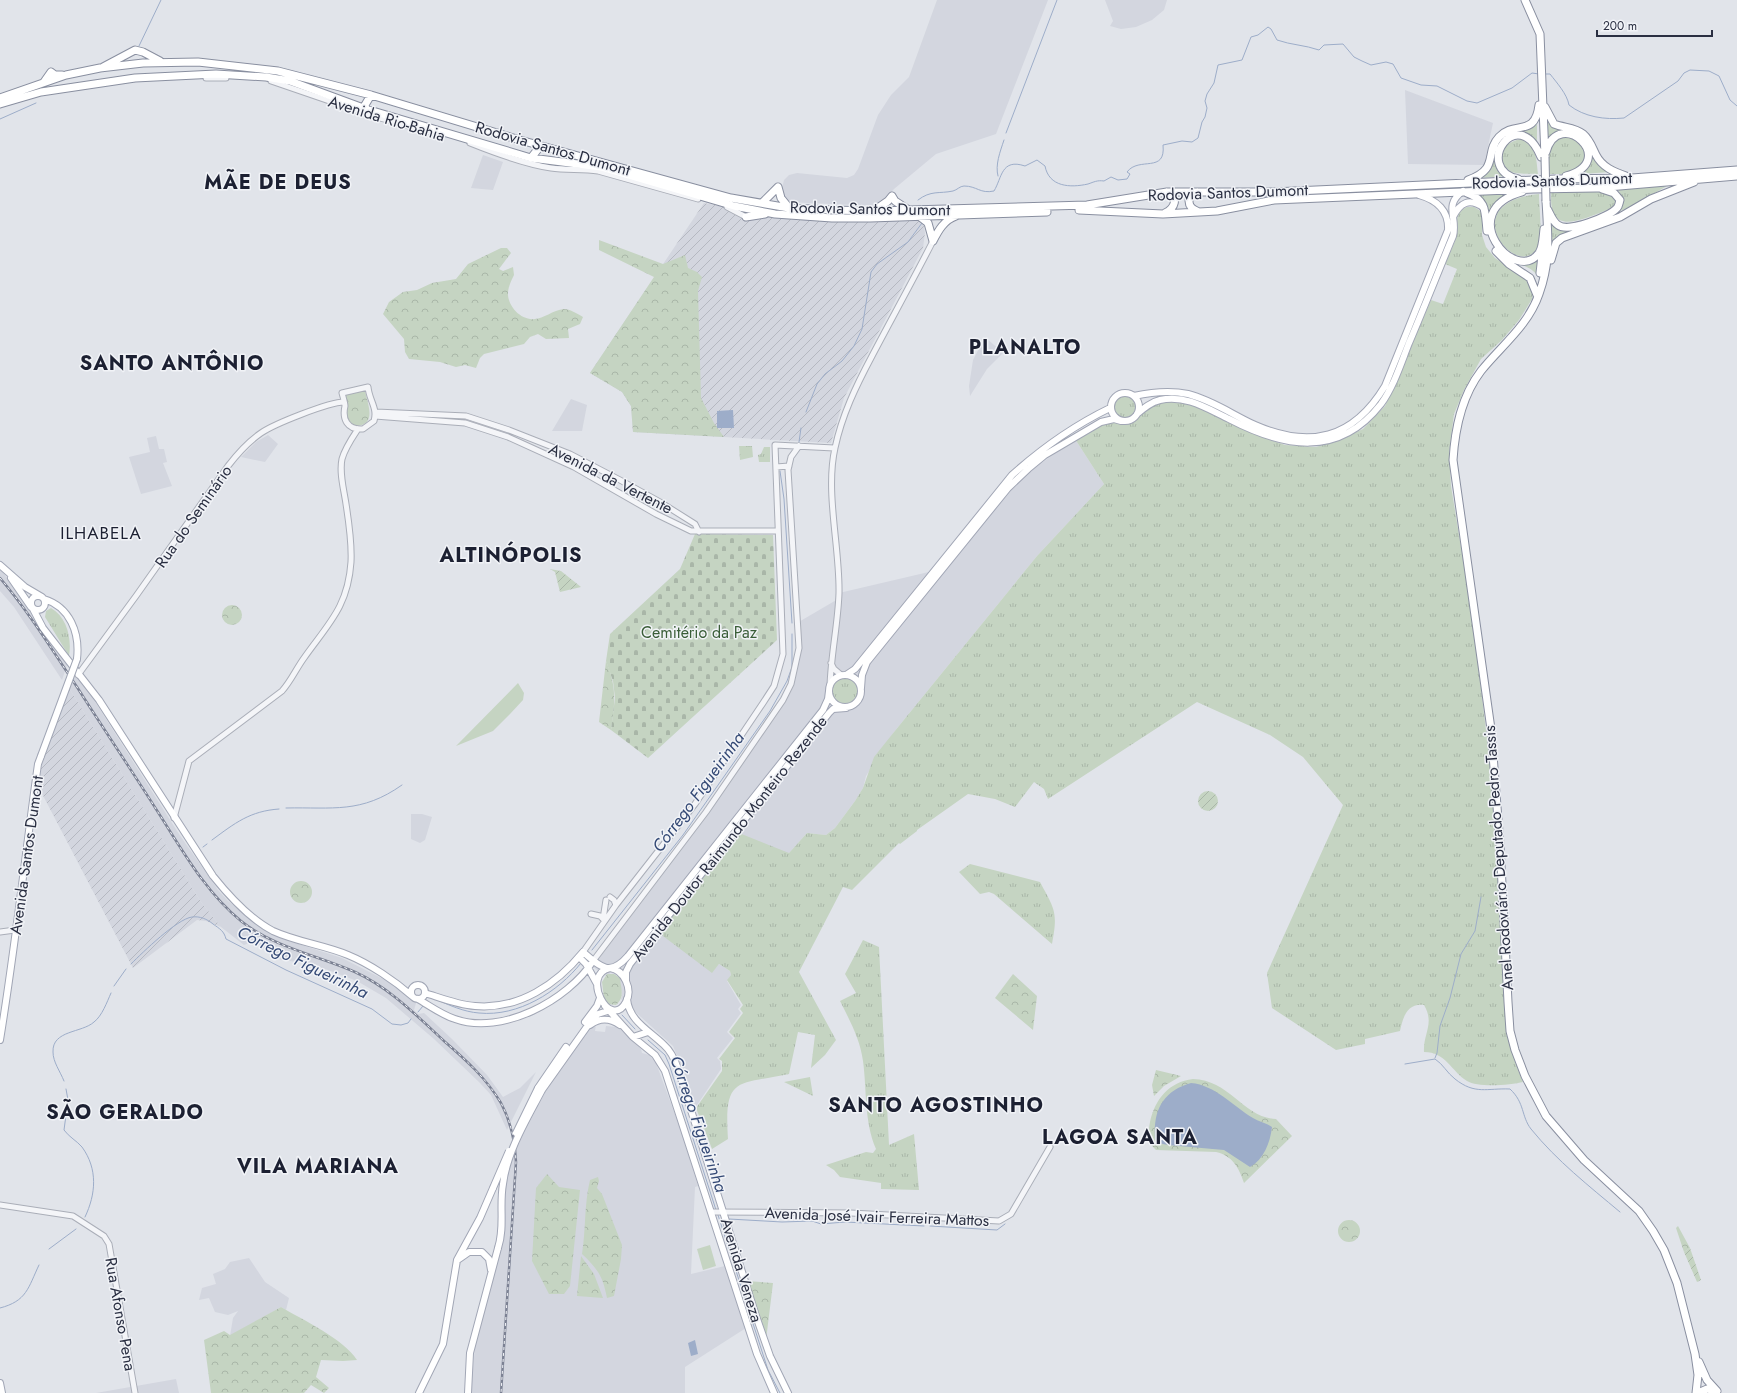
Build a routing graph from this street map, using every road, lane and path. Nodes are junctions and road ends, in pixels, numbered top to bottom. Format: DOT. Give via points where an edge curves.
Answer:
graph roads {
  1 [pos="1525,0"];
  2 [pos="162,62"];
  3 [pos="180,62"];
  4 [pos="100,68"];
  5 [pos="83,72"];
  6 [pos="178,76"];
  7 [pos="187,76"];
  8 [pos="82,85"];
  9 [pos="371,95"];
  10 [pos="1541,95"];
  11 [pos="1,103"];
  12 [pos="366,109"];
  13 [pos="385,115"];
  14 [pos="394,122"];
  15 [pos="536,143"];
  16 [pos="1544,157"];
  17 [pos="528,159"];
  18 [pos="552,162"];
  19 [pos="558,168"];
  20 [pos="1737,170"];
  21 [pos="1737,176"];
  22 [pos="1632,178"];
  23 [pos="1556,179"];
  24 [pos="1702,179"];
  25 [pos="1524,180"];
  26 [pos="1462,182"];
  27 [pos="1596,188"];
  28 [pos="1533,189"];
  29 [pos="1167,192"];
  30 [pos="1197,192"];
  31 [pos="1463,192"];
  32 [pos="1410,194"];
  33 [pos="762,203"];
  34 [pos="1545,203"];
  35 [pos="1442,207"];
  36 [pos="789,208"];
  37 [pos="1484,208"];
  38 [pos="907,209"];
  39 [pos="874,211"];
  40 [pos="1199,212"];
  41 [pos="775,214"];
  42 [pos="1163,214"];
  43 [pos="960,215"];
  44 [pos="1453,215"];
  45 [pos="919,216"];
  46 [pos="746,217"];
  47 [pos="1544,229"];
  48 [pos="933,242"];
  49 [pos="1538,295"];
  50 [pos="1134,396"];
  51 [pos="344,402"];
  52 [pos="1110,408"];
  53 [pos="376,414"];
  54 [pos="1137,414"];
  55 [pos="1121,421"];
  56 [pos="358,429"];
  57 [pos="799,446"];
  58 [pos="834,448"];
  59 [pos="789,466"];
  60 [pos="776,467"];
  61 [pos="778,531"];
  62 [pos="699,532"];
  63 [pos="0,565"];
  64 [pos="8,574"];
  65 [pos="43,598"];
  66 [pos="43,608"];
  67 [pos="33,609"];
  68 [pos="64,611"];
  69 [pos="44,628"];
  70 [pos="830,662"];
  71 [pos="78,674"];
  72 [pos="844,675"];
  73 [pos="829,688"];
  74 [pos="861,688"];
  75 [pos="846,708"];
  76 [pos="174,818"];
  77 [pos="616,905"];
  78 [pos="591,914"];
  79 [pos="604,920"];
  80 [pos="15,930"];
  81 [pos="0,932"];
  82 [pos="581,955"];
  83 [pos="592,960"];
  84 [pos="588,967"];
  85 [pos="610,968"];
  86 [pos="626,982"];
  87 [pos="400,985"];
  88 [pos="598,985"];
  89 [pos="412,989"];
  90 [pos="425,992"];
  91 [pos="415,997"];
  92 [pos="600,998"];
  93 [pos="627,999"];
  94 [pos="609,1009"];
  95 [pos="1,1027"];
  96 [pos="648,1032"];
  97 [pos="633,1037"];
  98 [pos="0,1040"];
  99 [pos="569,1050"];
  100 [pos="540,1089"];
  101 [pos="1050,1148"];
  102 [pos="0,1205"];
  103 [pos="724,1211"];
  104 [pos="712,1212"];
  105 [pos="457,1260"];
  106 [pos="492,1271"];
  107 [pos="1696,1354"];
  108 [pos="0,1383"];
  109 [pos="1718,1392"];
  110 [pos="2,1393"];
  111 [pos="135,1393"];
  112 [pos="419,1393"];
  113 [pos="468,1393"];
  114 [pos="774,1393"];
  115 [pos="788,1393"];
  116 [pos="1697,1393"];
  1 -- 10 [label="highway, Anel Rodoviário Deputado Pedro Tassis" via="1534,19 1541,62"];
  2 -- 3 [label="highway, Rodovia Santos Dumont"];
  2 -- 4 [label="highway, Rodovia Santos Dumont"];
  2 -- 4 [label="highway" via="135,50"];
  3 -- 6 [label="highway" via="183,70"];
  3 -- 9 [label="highway, Rodovia Santos Dumont" via="278,71"];
  4 -- 5 [label="highway, Rodovia Santos Dumont"];
  5 -- 8 [label="highway"];
  5 -- 11 [label="highway, Rodovia Santos Dumont" via="66,75 55,75 51,72 42,84"];
  6 -- 7 [label="highway, Rodovia Santos Dumont"];
  6 -- 8 [label="highway, Rodovia Santos Dumont" via="135,78"];
  7 -- 12 [label="highway, Rodovia Santos Dumont" via="232,74 266,77 290,82"];
  7 -- 14 [label="street, Avenida Rio-Bahia" via="273,81"];
  8 -- 11 [label="highway, Rodovia Santos Dumont" via="41,92"];
  9 -- 12 [label="highway" via="365,105"];
  9 -- 15 [label="highway, Rodovia Santos Dumont"];
  10 -- 16 [label="highway, Anel Rodoviário Deputado Pedro Tassis"];
  10 -- 22 [label="highway" via="1546,112 1554,124 1579,130 1588,139 1602,163"];
  10 -- 26 [label="highway" via="1538,116 1534,122 1500,136 1487,167 1479,176"];
  12 -- 13 [label="highway, Rodovia Santos Dumont"];
  13 -- 14 [label="highway"];
  13 -- 17 [label="highway, Rodovia Santos Dumont"];
  14 -- 17 [label="street, Avenida Rio-Bahia" via="470,143 488,151"];
  15 -- 17 [label="highway" via="538,149"];
  15 -- 33 [label="highway, Rodovia Santos Dumont" via="731,198"];
  16 -- 23 [label="highway" via="1552,140 1565,134 1572,134 1586,144 1588,159 1585,166 1578,172"];
  16 -- 25 [label="highway" via="1533,141 1526,137 1509,137 1500,146 1499,162 1508,176"];
  16 -- 34 [label="highway, Anel Rodoviário Deputado Pedro Tassis"];
  17 -- 18 [label="highway, Rodovia Santos Dumont"];
  17 -- 19 [label="street, Avenida Rio-Bahia"];
  18 -- 19 [label="highway"];
  18 -- 41 [label="highway, Rodovia Santos Dumont" via="602,168 734,206"];
  19 -- 46 [label="street, Avenida Rio-Bahia" via="598,171 730,208"];
  20 -- 22 [label="highway, Rodovia Santos Dumont"];
  21 -- 24 [label="highway, Rodovia Santos Dumont"];
  22 -- 23 [label="highway, Rodovia Santos Dumont"];
  23 -- 25 [label="highway, Rodovia Santos Dumont"];
  24 -- 27 [label="highway, Rodovia Santos Dumont"];
  24 -- 49 [label="highway" via="1651,199 1620,217 1562,238 1556,243"];
  25 -- 26 [label="highway, Rodovia Santos Dumont"];
  26 -- 30 [label="highway, Rodovia Santos Dumont" via="1273,192"];
  27 -- 28 [label="highway, Rodovia Santos Dumont"];
  27 -- 34 [label="highway" via="1609,190 1617,195 1620,200 1617,208 1609,215 1567,228 1552,220"];
  28 -- 31 [label="highway, Rodovia Santos Dumont"];
  28 -- 47 [label="highway" via="1514,194 1498,205 1491,219 1491,233 1497,247 1511,258 1521,261 1535,257 1539,253"];
  29 -- 30 [label="highway, Rodovia Santos Dumont"];
  29 -- 38 [label="highway, Rodovia Santos Dumont" via="1087,205"];
  29 -- 42 [label="highway" via="1173,196 1174,205"];
  30 -- 40 [label="highway" via="1192,195 1189,202 1192,208"];
  31 -- 32 [label="highway, Rodovia Santos Dumont"];
  31 -- 37 [label="highway" via="1477,198 1483,203"];
  31 -- 44 [label="main road, Avenida Doutor Raimundo Monteiro Rezende" via="1454,198"];
  32 -- 35 [label="main road" via="1424,197"];
  32 -- 40 [label="highway, Rodovia Santos Dumont" via="1274,200"];
  33 -- 36 [label="highway, Rodovia Santos Dumont"];
  33 -- 36 [label="highway" via="778,187 781,198"];
  34 -- 47 [label="highway, Anel Rodoviário Deputado Pedro Tassis"];
  34 -- 49 [label="highway, Anel Rodoviário Deputado Pedro Tassis" via="1548,259"];
  35 -- 44 [label="main road" via="1446,203"];
  35 -- 50 [label="main road" via="1447,215 1448,230 1385,386 1371,407 1347,426 1316,438 1298,438 1280,435 1254,425 1189,394 1171,391"];
  36 -- 39 [label="highway, Rodovia Santos Dumont"];
  37 -- 44 [label="main road" via="1466,201"];
  37 -- 49 [label="highway" via="1490,242 1509,264 1530,278"];
  38 -- 39 [label="highway, Rodovia Santos Dumont"];
  38 -- 39 [label="highway" via="892,196"];
  40 -- 42 [label="highway, Rodovia Santos Dumont"];
  41 -- 45 [label="highway, Rodovia Santos Dumont" via="832,218"];
  41 -- 46 [label="highway"];
  42 -- 43 [label="highway, Rodovia Santos Dumont" via="1089,210"];
  43 -- 45 [label="highway, Rodovia Santos Dumont"];
  43 -- 48 [label="highway" via="950,218 940,228"];
  44 -- 54 [label="main road, Avenida Doutor Raimundo Monteiro Rezende" via="1453,236 1390,389 1372,414 1349,433 1316,443 1287,442 1259,434 1214,411 1183,399 1161,399 1150,403"];
  45 -- 48 [label="highway" via="928,223"];
  47 -- 49 [label="highway, Anel Rodoviário Deputado Pedro Tassis"];
  48 -- 58 [label="street" via="850,398"];
  49 -- 107 [label="highway, Anel Rodoviário Deputado Pedro Tassis" via="1520,326 1481,371 1467,393 1455,436 1453,460 1491,729 1498,807 1510,1031 1522,1071 1546,1116 1584,1160 1638,1211 1664,1250 1681,1296"];
  50 -- 52 [label="main road" via="1121,394 1113,399"];
  50 -- 54 [label="main road" via="1138,404"];
  51 -- 53 [label="street" via="342,393 368,387"];
  51 -- 56 [label="street" via="345,420 348,425"];
  51 -- 71 [label="street, Rua do Seminário" via="318,409 267,430 244,446"];
  52 -- 55 [label="main road" via="1114,417"];
  52 -- 72 [label="main road" via="1034,455 1012,475 855,668"];
  53 -- 56 [label="street" via="367,427"];
  53 -- 62 [label="street, Avenida da Vertente" via="465,422 508,436 574,467 656,514"];
  53 -- 62 [label="street, Avenida da Vertente" via="466,416 509,430 570,454 620,480 695,524"];
  54 -- 55 [label="main road, Avenida Doutor Raimundo Monteiro Rezende" via="1131,420"];
  55 -- 74 [label="main road, Avenida Doutor Raimundo Monteiro Rezende" via="1114,419 1101,422 1045,455 1008,488 867,662"];
  56 -- 76 [label="street" via="342,459 350,561 348,585 339,609 282,691 189,761"];
  57 -- 58 [label="street"];
  57 -- 59 [label="street"];
  57 -- 60 [label="street" via="775,445"];
  58 -- 70 [label="street" via="833,495 839,593"];
  59 -- 60 [label="street"];
  59 -- 83 [label="street" via="799,648 791,684 783,700 706,812"];
  60 -- 61 [label="street"];
  61 -- 62 [label="street, Avenida da Vertente"];
  61 -- 77 [label="street" via="783,654 774,686 695,804"];
  63 -- 64 [label="main road"];
  64 -- 65 [label="main road"];
  64 -- 67 [label="main road"];
  65 -- 66 [label="main road"];
  65 -- 67 [label="main road" via="33,597 30,601"];
  65 -- 68 [label="main road" via="54,602"];
  66 -- 67 [label="main road" via="38,611"];
  66 -- 68 [label="main road" via="52,606"];
  66 -- 69 [label="main road" via="41,616"];
  67 -- 69 [label="main road"];
  68 -- 80 [label="main road, Avenida Santos Dumont, bridge" via="77,636 77,659 38,764"];
  69 -- 71 [label="main road"];
  70 -- 72 [label="street" via="834,669"];
  70 -- 73 [label="street"];
  71 -- 76 [label="main road" via="99,700"];
  72 -- 73 [label="main road" via="832,681"];
  72 -- 74 [label="main road" via="857,680"];
  73 -- 75 [label="main road, Avenida Doutor Raimundo Monteiro Rezende" via="833,703"];
  73 -- 85 [label="main road, Avenida Doutor Raimundo Monteiro Rezende" via="823,710 628,956 617,966"];
  74 -- 75 [label="main road, Avenida Doutor Raimundo Monteiro Rezende" via="856,703"];
  75 -- 86 [label="main road, Avenida Doutor Raimundo Monteiro Rezende" via="833,709 824,719 632,961"];
  76 -- 87 [label="main road" via="220,884 262,924 284,935 348,955"];
  77 -- 79 [label="street"];
  77 -- 79 [label="street" via="614,900 608,899"];
  78 -- 79 [label="street"];
  79 -- 82 [label="street"];
  80 -- 81 [label="street"];
  80 -- 95 [label="main road, Avenida Santos Dumont"];
  82 -- 83 [label="main road"];
  82 -- 84 [label="main road"];
  82 -- 90 [label="main road" via="561,976 542,990 522,999 474,1006"];
  83 -- 84 [label="main road"];
  83 -- 85 [label="main road" via="601,967"];
  84 -- 88 [label="main road"];
  84 -- 91 [label="main road" via="566,991 541,1008 497,1021 480,1023 455,1019"];
  85 -- 86 [label="main road" via="619,971"];
  85 -- 88 [label="main road" via="600,974"];
  86 -- 93 [label="main road"];
  87 -- 89 [label="main road"];
  87 -- 91 [label="main road"];
  88 -- 92 [label="main road"];
  89 -- 90 [label="main road" via="417,985"];
  89 -- 91 [label="main road"];
  90 -- 91 [label="main road" via="424,996"];
  92 -- 94 [label="main road"];
  92 -- 100 [label="main road" via="597,1006 556,1060"];
  93 -- 94 [label="main road" via="622,1007"];
  93 -- 96 [label="main road, Avenida Veneza" via="633,1017"];
  94 -- 97 [label="main road, Avenida Veneza"];
  94 -- 99 [label="main road" via="595,1016"];
  95 -- 98 [label="main road, Avenida Santos Dumont"];
  96 -- 97 [label="main road"];
  96 -- 103 [label="main road, Avenida Veneza" via="664,1045 673,1057"];
  97 -- 99 [label="main road" via="617,1023 603,1019 590,1025"];
  97 -- 104 [label="main road, Avenida Veneza" via="655,1055 665,1071"];
  99 -- 100 [label="main road"];
  100 -- 105 [label="main road, bridge" via="525,1113 480,1218"];
  100 -- 106 [label="main road, bridge" via="503,1181 503,1223"];
  101 -- 103 [label="street, Avenida José Ivair Ferreira Mattos" via="1011,1214 998,1221 851,1213"];
  102 -- 111 [label="street, Rua Afonso Pena" via="73,1216 104,1236 109,1244"];
  103 -- 104 [label="street, Avenida José Ivair Ferreira Mattos"];
  103 -- 115 [label="main road, Avenida Veneza" via="768,1351"];
  104 -- 114 [label="main road, Avenida Veneza" via="757,1354"];
  105 -- 106 [label="main road" via="469,1252 482,1252 489,1259"];
  105 -- 112 [label="main road" via="444,1344"];
  106 -- 113 [label="main road" via="470,1353"];
  107 -- 109 [label="highway, Anel Rodoviário Deputado Pedro Tassis" via="1705,1375"];
  107 -- 116 [label="highway, Anel Rodoviário Deputado Pedro Tassis"];
  108 -- 110 [label="main road"];
  109 -- 116 [label="highway, Anel Rodoviário Deputado Pedro Tassis" via="1707,1389"];
}
